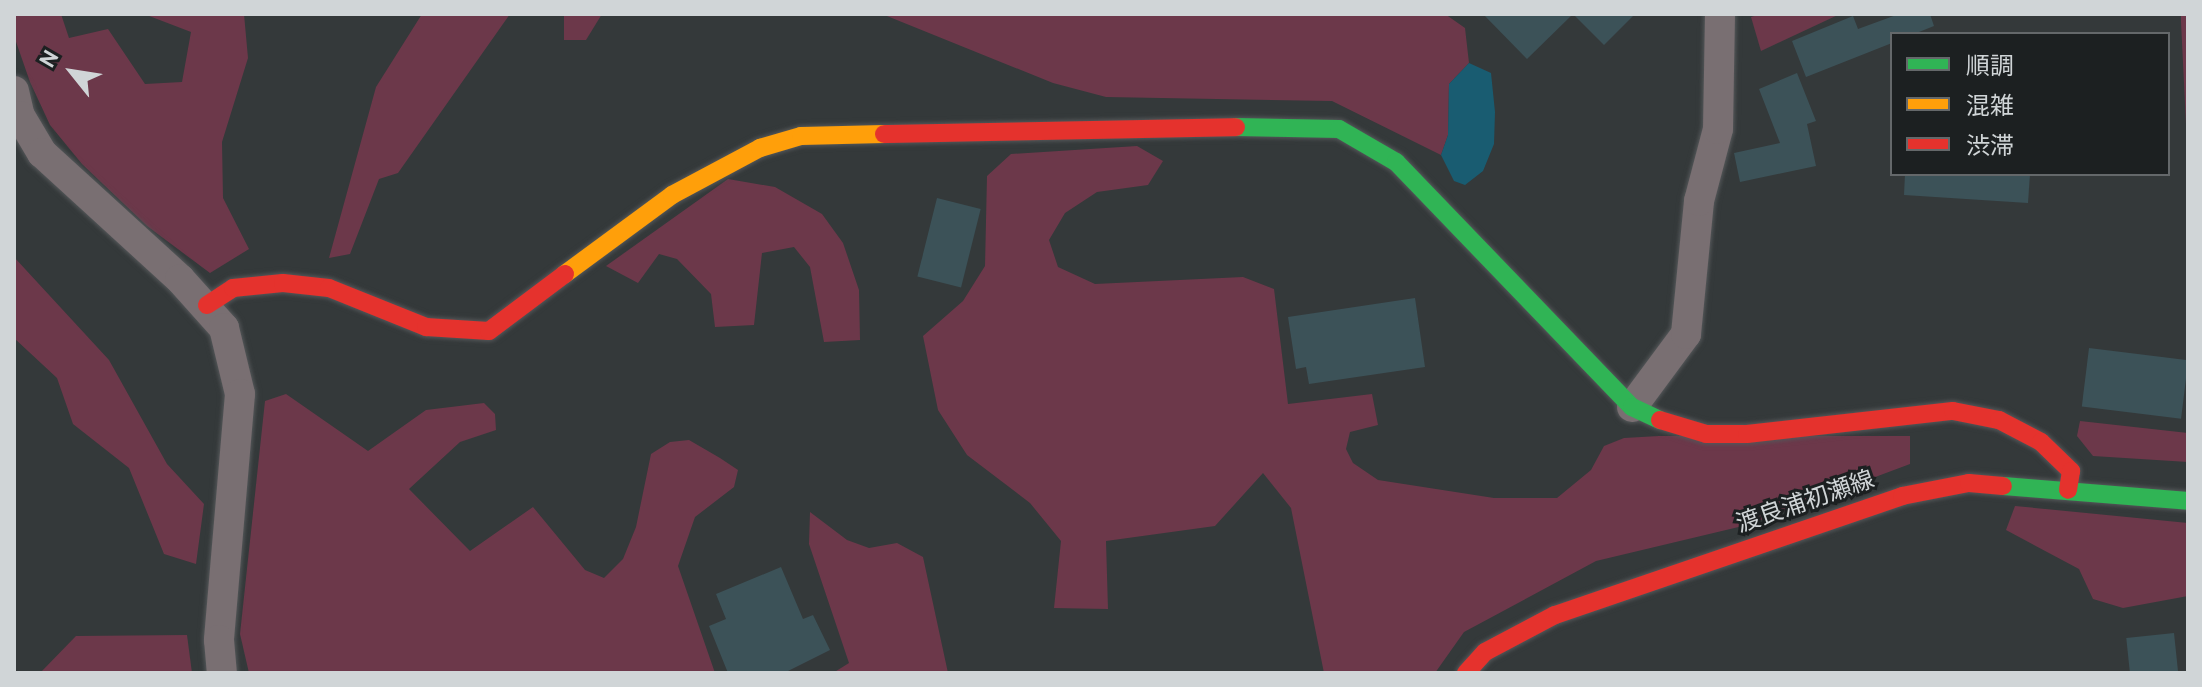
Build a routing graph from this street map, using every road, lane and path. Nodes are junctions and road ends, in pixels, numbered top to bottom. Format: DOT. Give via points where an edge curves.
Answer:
graph roads {
  1 [pos="1720,14"];
  2 [pos="14,91"];
  3 [pos="207,305"];
  4 [pos="1632,407"];
  5 [pos="2068,490"];
  6 [pos="2188,501"];
  7 [pos="222,673"];
  8 [pos="1466,673"];
  1 -- 4 [label="street" via="1718,129 1699,201 1686,334"];
  2 -- 3 [label="street" via="20,116 42,153"];
  3 -- 4 [label="street" via="233,288 283,283 329,288 426,327 489,331 672,195 746,155 801,136 1306,125 1339,129 1396,162"];
  3 -- 7 [label="street" via="224,328 240,394 224,553"];
  4 -- 5 [label="street" via="1673,427 1719,434 1953,411 1999,420 2041,442 2071,471"];
  5 -- 6 [label="street, 渡良浦初瀬線"];
  5 -- 8 [label="street, 渡良浦初瀬線" via="1969,483 1902,496 1555,615 1485,652"];
}
